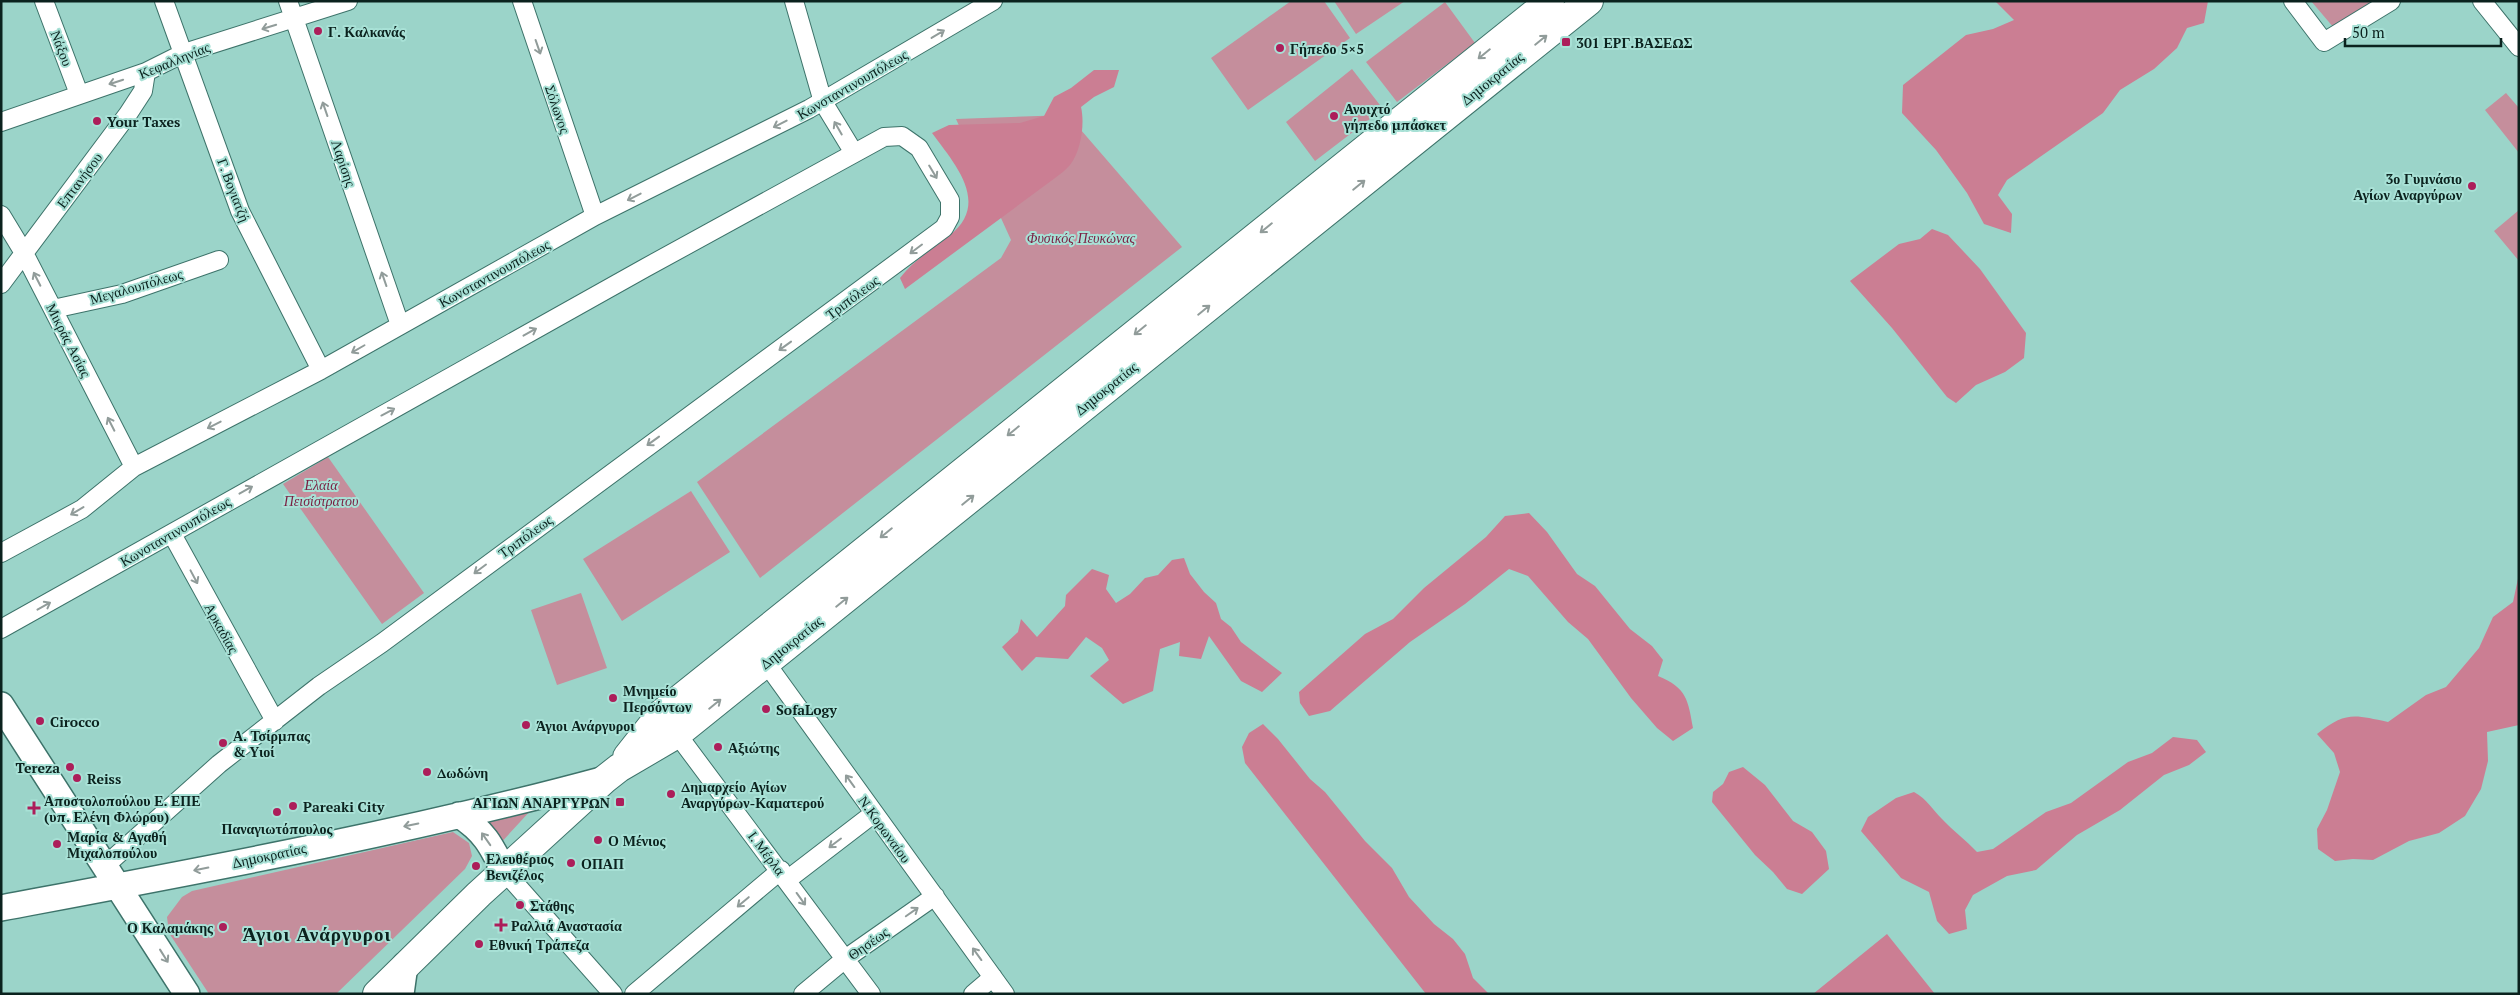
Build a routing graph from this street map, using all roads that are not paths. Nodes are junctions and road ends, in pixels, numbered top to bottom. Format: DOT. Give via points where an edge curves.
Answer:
graph roads {
  1 [pos="44,1"];
  2 [pos="164,1"];
  3 [pos="288,1"];
  4 [pos="348,1"];
  5 [pos="522,1"];
  6 [pos="794,1"];
  7 [pos="993,1"];
  8 [pos="1550,1"];
  9 [pos="1589,1"];
  10 [pos="2293,1"];
  11 [pos="2390,1"];
  12 [pos="2482,1"];
  13 [pos="294,19"];
  14 [pos="2519,47"];
  15 [pos="184,53"];
  16 [pos="146,72"];
  17 [pos="79,94"];
  18 [pos="823,102"];
  19 [pos="1,122"];
  20 [pos="854,153"];
  21 [pos="1,215"];
  22 [pos="595,216"];
  23 [pos="950,216"];
  24 [pos="24,253"];
  25 [pos="219,260"];
  26 [pos="1,284"];
  27 [pos="52,309"];
  28 [pos="400,325"];
  29 [pos="321,370"];
  30 [pos="134,467"];
  31 [pos="172,534"];
  32 [pos="1,553"];
  33 [pos="1,629"];
  34 [pos="766,663"];
  35 [pos="1,705"];
  36 [pos="275,721"];
  37 [pos="669,724"];
  38 [pos="612,774"];
  39 [pos="874,814"];
  40 [pos="459,815"];
  41 [pos="106,865"];
  42 [pos="504,871"];
  43 [pos="784,875"];
  44 [pos="119,885"];
  45 [pos="935,896"];
  46 [pos="1,908"];
  47 [pos="845,959"];
  48 [pos="405,965"];
  49 [pos="994,977"];
  50 [pos="187,994"];
  51 [pos="377,994"];
  52 [pos="401,994"];
  53 [pos="613,994"];
  54 [pos="634,994"];
  55 [pos="803,994"];
  56 [pos="871,994"];
  57 [pos="973,994"];
  58 [pos="1005,994"];
  1 -- 17 [label="street, Νάξου"];
  2 -- 15 [label="street, Γ. Βογιατζή"];
  3 -- 13 [label="street, Λαρίσης"];
  4 -- 13 [label="street, Κεφαλληνίας"];
  5 -- 22 [label="street, Σόλωνος, one-way"];
  6 -- 18 [label="street"];
  18 -- 7 [label="street, Κωνσταντινουπόλεως, one-way"];
  8 -- 37 [label="main road, Δημοκρατίας, one-way"];
  34 -- 9 [label="main road, Δημοκρατίας, one-way"];
  10 -- 11 [label="street" via="2324,42"];
  12 -- 14 [label="street"];
  13 -- 15 [label="street, Κεφαλληνίας, one-way"];
  28 -- 13 [label="street, Λαρίσης, one-way"];
  15 -- 16 [label="street, Κεφαλληνίας"];
  15 -- 29 [label="street, Γ. Βογιατζή" via="240,210"];
  16 -- 17 [label="street, Κεφαλληνίας, one-way"];
  16 -- 24 [label="street, Επτανήσου" via="143,91 128,114"];
  17 -- 19 [label="street, Κεφαλληνίας"];
  20 -- 18 [label="street, one-way"];
  18 -- 22 [label="street, Κωνσταντινουπόλεως, one-way"];
  20 -- 23 [label="street, Κωνσταντινουπόλεως, one-way" via="884,137 902,136 919,148 950,200"];
  31 -- 20 [label="street, Κωνσταντινουπόλεως, one-way"];
  21 -- 24 [label="street, Μικράς Ασίας"];
  22 -- 28 [label="street, Κωνσταντινουπόλεως"];
  23 -- 36 [label="street, Τριπόλεως, one-way" via="944,228"];
  24 -- 26 [label="street, Επτανήσου"];
  27 -- 24 [label="street, Μικράς Ασίας, one-way"];
  25 -- 27 [label="street, Μεγαλουπόλεως" via="122,294"];
  30 -- 27 [label="street, Μικράς Ασίας, one-way"];
  28 -- 29 [label="street, Κωνσταντινουπόλεως, one-way"];
  29 -- 30 [label="street, Κωνσταντινουπόλεως, one-way"];
  30 -- 32 [label="street, Κωνσταντινουπόλεως, one-way" via="82,509"];
  33 -- 31 [label="street, Κωνσταντινουπόλεως, one-way"];
  31 -- 36 [label="street, Αρκαδίας, one-way"];
  37 -- 34 [label="main road, Δημοκρατίας, one-way"];
  39 -- 34 [label="street, Ν.Κορωναίου, one-way"];
  35 -- 41 [label="main road"];
  36 -- 41 [label="street, Τριπόλεως" via="219,764"];
  37 -- 38 [label="main road, Δημοκρατίας"];
  37 -- 43 [label="street, Ι. Μέρλα"];
  38 -- 40 [label="main road, Δημοκρατίας"];
  38 -- 42 [label="main road"];
  39 -- 43 [label="street, one-way"];
  39 -- 45 [label="street, Ν.Κορωναίου"];
  42 -- 40 [label="main road, one-way" via="478,827"];
  40 -- 44 [label="main road, Δημοκρατίας, one-way"];
  41 -- 44 [label="main road"];
  42 -- 48 [label="main road"];
  42 -- 53 [label="street"];
  43 -- 47 [label="street, Ι. Μέρλα, one-way"];
  43 -- 54 [label="street, one-way"];
  44 -- 46 [label="main road, Δημοκρατίας"];
  44 -- 50 [label="main road, one-way"];
  47 -- 45 [label="street, Θησέως, one-way"];
  49 -- 45 [label="street, Ν.Κορωναίου, one-way"];
  47 -- 55 [label="street, Θησέως"];
  47 -- 56 [label="street, Ι. Μέρλα"];
  48 -- 51 [label="main road"];
  48 -- 52 [label="main road"];
  49 -- 57 [label="street"];
  49 -- 58 [label="street, Ν.Κορωναίου"];
}
